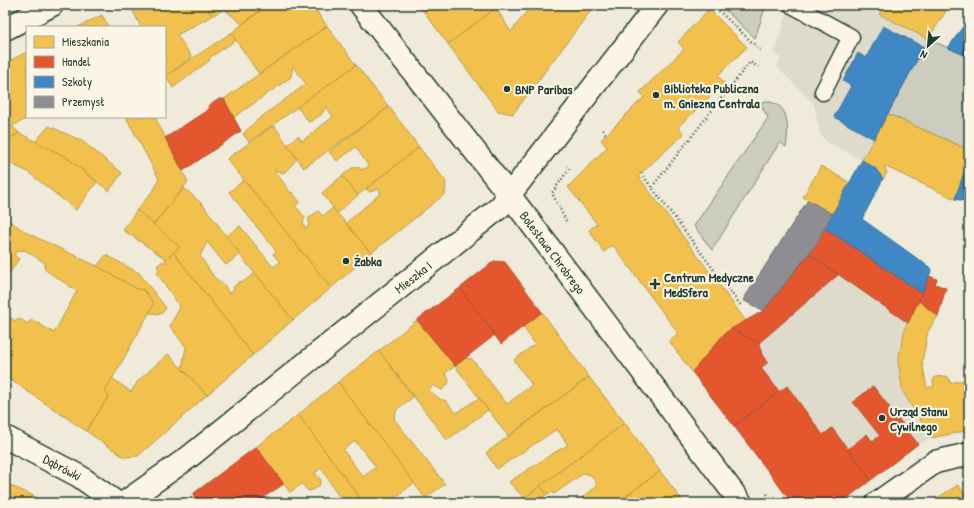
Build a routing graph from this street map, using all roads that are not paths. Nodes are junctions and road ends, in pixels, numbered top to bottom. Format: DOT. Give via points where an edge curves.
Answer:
graph roads {
  1 [pos="52,5"];
  2 [pos="361,5"];
  3 [pos="657,5"];
  4 [pos="792,5"];
  5 [pos="5,29"];
  6 [pos="823,92"];
  7 [pos="510,195"];
  8 [pos="5,437"];
  9 [pos="969,454"];
  10 [pos="117,503"];
  11 [pos="124,503"];
  12 [pos="741,503"];
  13 [pos="877,503"];
  1 -- 5 [label="street"];
  2 -- 7 [label="street, Bolesława Chrobrego"];
  3 -- 7 [label="street, Mieszka I"];
  4 -- 6 [label="lane" via="851,37"];
  7 -- 11 [label="street, Mieszka I" via="500,207 189,457"];
  7 -- 12 [label="street, Bolesława Chrobrego"];
  8 -- 10 [label="street, Dąbrówki" via="79,476"];
  9 -- 13 [label="street" via="935,462"];
}
